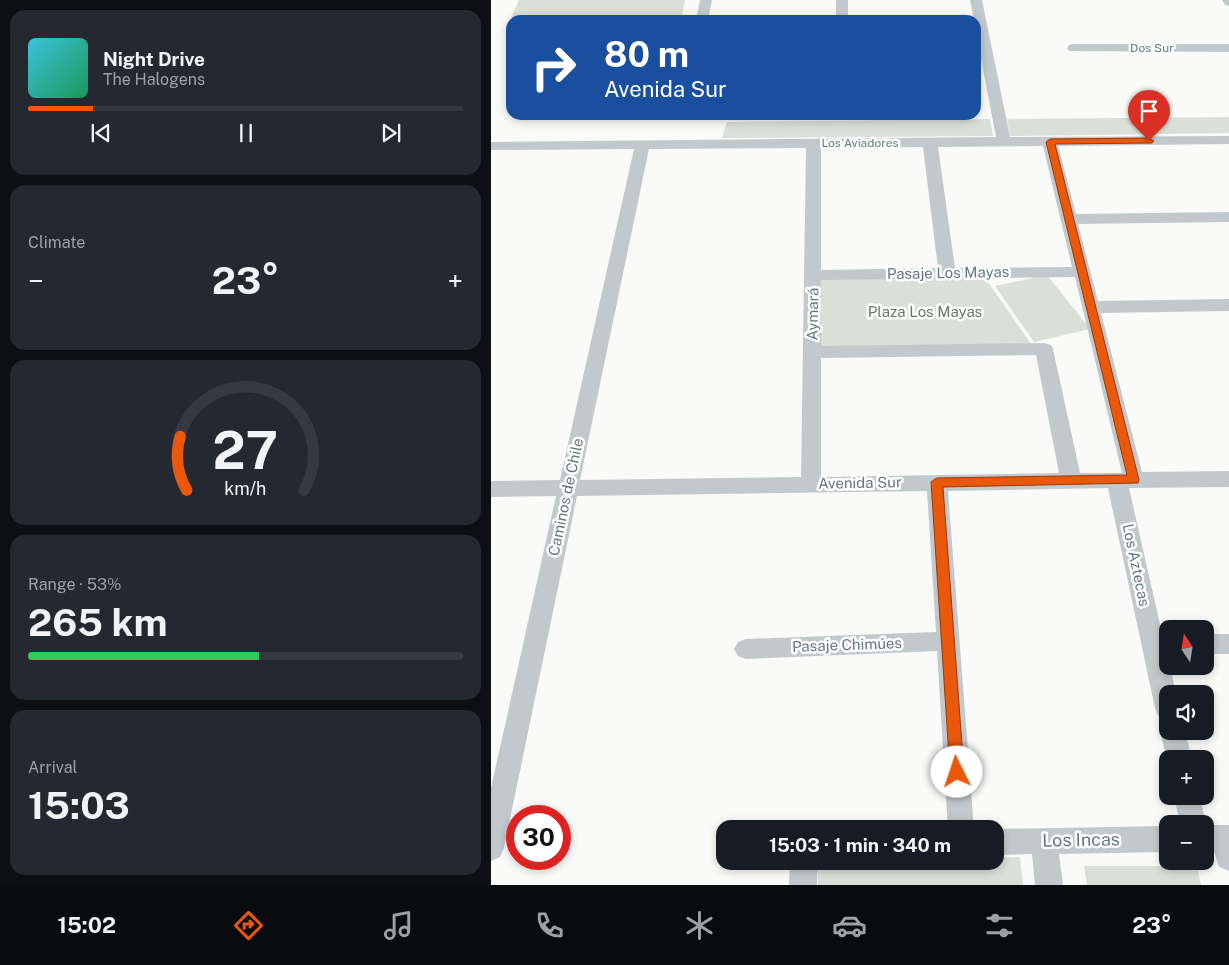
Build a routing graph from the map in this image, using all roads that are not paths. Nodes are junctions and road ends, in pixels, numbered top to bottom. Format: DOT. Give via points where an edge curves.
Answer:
graph roads {
  1 [pos="705,0"];
  2 [pos="842,0"];
  3 [pos="976,0"];
  4 [pos="703,15"];
  5 [pos="842,15"];
  6 [pos="977,15"];
  7 [pos="1074,48"];
  8 [pos="1229,48"];
  9 [pos="981,55"];
  10 [pos="1229,140"];
  11 [pos="1004,142"];
  12 [pos="1050,142"];
  13 [pos="930,143"];
  14 [pos="814,144"];
  15 [pos="641,145"];
  16 [pos="491,146"];
  17 [pos="1229,217"];
  18 [pos="1069,220"];
  19 [pos="1082,272"];
  20 [pos="947,274"];
  21 [pos="813,275"];
  22 [pos="1091,307"];
  23 [pos="1227,310"];
  24 [pos="812,352"];
  25 [pos="1229,479"];
  26 [pos="1125,480"];
  27 [pos="1071,481"];
  28 [pos="937,482"];
  29 [pos="811,484"];
  30 [pos="491,488"];
  31 [pos="569,488"];
  32 [pos="1159,640"];
  33 [pos="948,641"];
  34 [pos="1214,644"];
  35 [pos="1229,644"];
  36 [pos="746,649"];
  37 [pos="960,820"];
  38 [pos="1159,839"];
  39 [pos="1044,841"];
  40 [pos="1004,842"];
  41 [pos="491,848"];
  42 [pos="804,870"];
  43 [pos="803,885"];
  44 [pos="1049,885"];
  1 -- 4 [label="street"];
  2 -- 5 [label="street"];
  3 -- 6 [label="street"];
  7 -- 8 [label="street, Dos Sur"];
  9 -- 11 [label="street"];
  10 -- 12 [label="street, Los Aviadores"];
  11 -- 12 [label="street, Los Aviadores"];
  11 -- 13 [label="street, Los Aviadores"];
  12 -- 18 [label="street, Los Aztecas"];
  13 -- 14 [label="street, Los Aviadores"];
  13 -- 20 [label="street"];
  14 -- 15 [label="street, Los Aviadores"];
  14 -- 21 [label="street, Aymará"];
  15 -- 16 [label="street, Los Aviadores"];
  15 -- 31 [label="street, Caminos de Chile"];
  17 -- 18 [label="street"];
  18 -- 19 [label="street, Los Aztecas"];
  19 -- 20 [label="street, Pasaje Los Mayas"];
  19 -- 22 [label="street, Los Aztecas"];
  20 -- 21 [label="street, Pasaje Los Mayas"];
  21 -- 24 [label="street, Aymará"];
  22 -- 23 [label="street"];
  22 -- 26 [label="street, Los Aztecas"];
  24 -- 27 [label="street" via="1045,349"];
  24 -- 29 [label="street, Aymará"];
  25 -- 26 [label="street, Avenida Sur"];
  26 -- 27 [label="street, Avenida Sur"];
  26 -- 32 [label="street, Los Aztecas"];
  27 -- 28 [label="street, Avenida Sur"];
  28 -- 29 [label="street, Avenida Sur"];
  28 -- 33 [label="street"];
  29 -- 31 [label="street, Avenida Sur"];
  30 -- 31 [label="street, Avenida Sur"];
  31 -- 41 [label="street, Caminos de Chile"];
  33 -- 36 [label="street, Pasaje Chimúes"];
  33 -- 37 [label="street"];
  34 -- 35 [label="street"];
  38 -- 39 [label="street, Los Incas"];
  39 -- 40 [label="street, Los Incas"];
  39 -- 44 [label="street"];
  42 -- 43 [label="street"];
}
